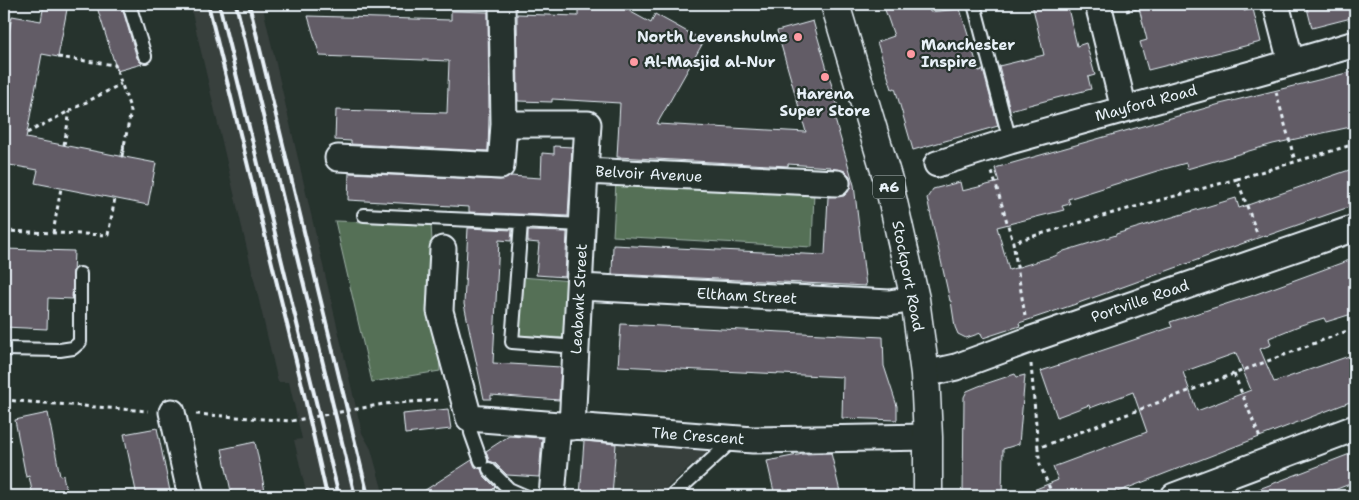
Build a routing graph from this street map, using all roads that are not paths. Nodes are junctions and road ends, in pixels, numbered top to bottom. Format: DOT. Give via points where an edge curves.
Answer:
graph roads {
  1 [pos="129,4"];
  2 [pos="502,4"];
  3 [pos="835,4"];
  4 [pos="974,4"];
  5 [pos="1098,4"];
  6 [pos="1276,4"];
  7 [pos="1355,44"];
  8 [pos="145,56"];
  9 [pos="1280,66"];
  10 [pos="1124,110"];
  11 [pos="504,124"];
  12 [pos="1010,141"];
  13 [pos="338,158"];
  14 [pos="937,164"];
  15 [pos="586,171"];
  16 [pos="837,183"];
  17 [pos="364,215"];
  18 [pos="521,222"];
  19 [pos="583,225"];
  20 [pos="1355,228"];
  21 [pos="443,249"];
  22 [pos="80,274"];
  23 [pos="580,287"];
  24 [pos="915,299"];
  25 [pos="577,346"];
  26 [pos="4,349"];
  27 [pos="925,374"];
  28 [pos="466,408"];
  29 [pos="172,412"];
  30 [pos="565,426"];
  31 [pos="1355,428"];
  32 [pos="928,437"];
  33 [pos="734,439"];
  34 [pos="190,496"];
  35 [pos="525,496"];
  36 [pos="552,496"];
  37 [pos="672,496"];
  38 [pos="928,496"];
  39 [pos="1174,496"];
  1 -- 8 [label="lane"];
  2 -- 11 [label="street"];
  3 -- 24 [label="highway, Stockport Road / A6" via="888,180"];
  4 -- 12 [label="lane"];
  5 -- 10 [label="street"];
  6 -- 9 [label="street"];
  7 -- 9 [label="street, Mayford Road"];
  9 -- 10 [label="street, Mayford Road"];
  10 -- 12 [label="street, Mayford Road"];
  11 -- 13 [label="street" via="501,166"];
  11 -- 15 [label="street, Belvoir Avenue" via="588,124"];
  12 -- 14 [label="street, Mayford Road"];
  15 -- 16 [label="street, Belvoir Avenue"];
  15 -- 19 [label="street, Leabank Street"];
  17 -- 18 [label="lane"];
  18 -- 19 [label="lane"];
  18 -- 25 [label="lane" via="512,342"];
  19 -- 23 [label="street, Leabank Street"];
  20 -- 27 [label="street, Portville Road" via="956,367"];
  21 -- 28 [label="street" via="440,312"];
  22 -- 26 [label="lane" via="80,342 73,348 60,350"];
  23 -- 24 [label="street, Eltham Street" via="888,303"];
  23 -- 25 [label="street, Leabank Street"];
  24 -- 27 [label="highway, Stockport Road / A6"];
  25 -- 30 [label="street, Leabank Street"];
  27 -- 32 [label="highway, Stockport Road / A6"];
  28 -- 30 [label="street, The Crescent"];
  28 -- 35 [label="lane" via="471,433 485,465 509,488"];
  29 -- 34 [label="street"];
  30 -- 33 [label="street, The Crescent"];
  30 -- 36 [label="street, Leabank Street"];
  31 -- 39 [label="street"];
  32 -- 33 [label="street, The Crescent"];
  32 -- 38 [label="highway, Stockport Road / A6"];
  33 -- 37 [label="lane"];
}
